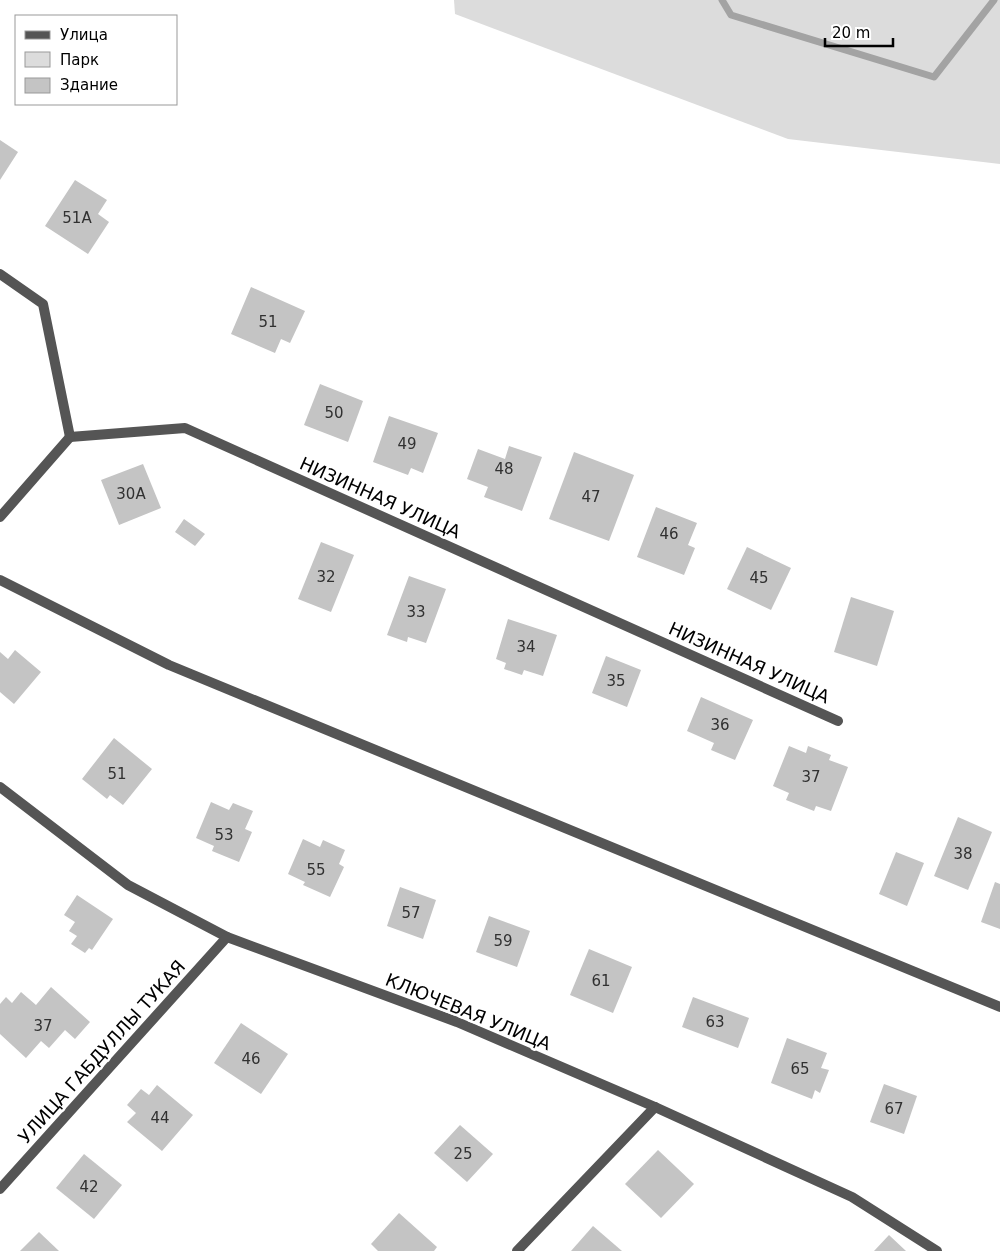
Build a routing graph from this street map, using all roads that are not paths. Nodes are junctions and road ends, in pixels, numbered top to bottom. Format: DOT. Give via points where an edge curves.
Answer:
graph roads {
  1 [pos="0,274"];
  2 [pos="70,437"];
  3 [pos="0,517"];
  4 [pos="0,580"];
  5 [pos="838,721"];
  6 [pos="0,786"];
  7 [pos="227,938"];
  8 [pos="1000,1007"];
  9 [pos="655,1107"];
  10 [pos="0,1189"];
  11 [pos="516,1251"];
  12 [pos="937,1251"];
  1 -- 2 [label="street" via="43,304"];
  2 -- 3 [label="street"];
  2 -- 5 [label="street, НИЗИННАЯ УЛИЦА" via="185,428"];
  4 -- 8 [label="street" via="169,665"];
  6 -- 7 [label="street, КЛЮЧЕВАЯ УЛИЦА" via="128,885"];
  7 -- 9 [label="street, КЛЮЧЕВАЯ УЛИЦА" via="457,1022"];
  7 -- 10 [label="street, УЛИЦА ГАБДУЛЛЫ ТУКАЯ"];
  9 -- 11 [label="street"];
  9 -- 12 [label="street, КЛЮЧЕВАЯ УЛИЦА" via="852,1198"];
}
